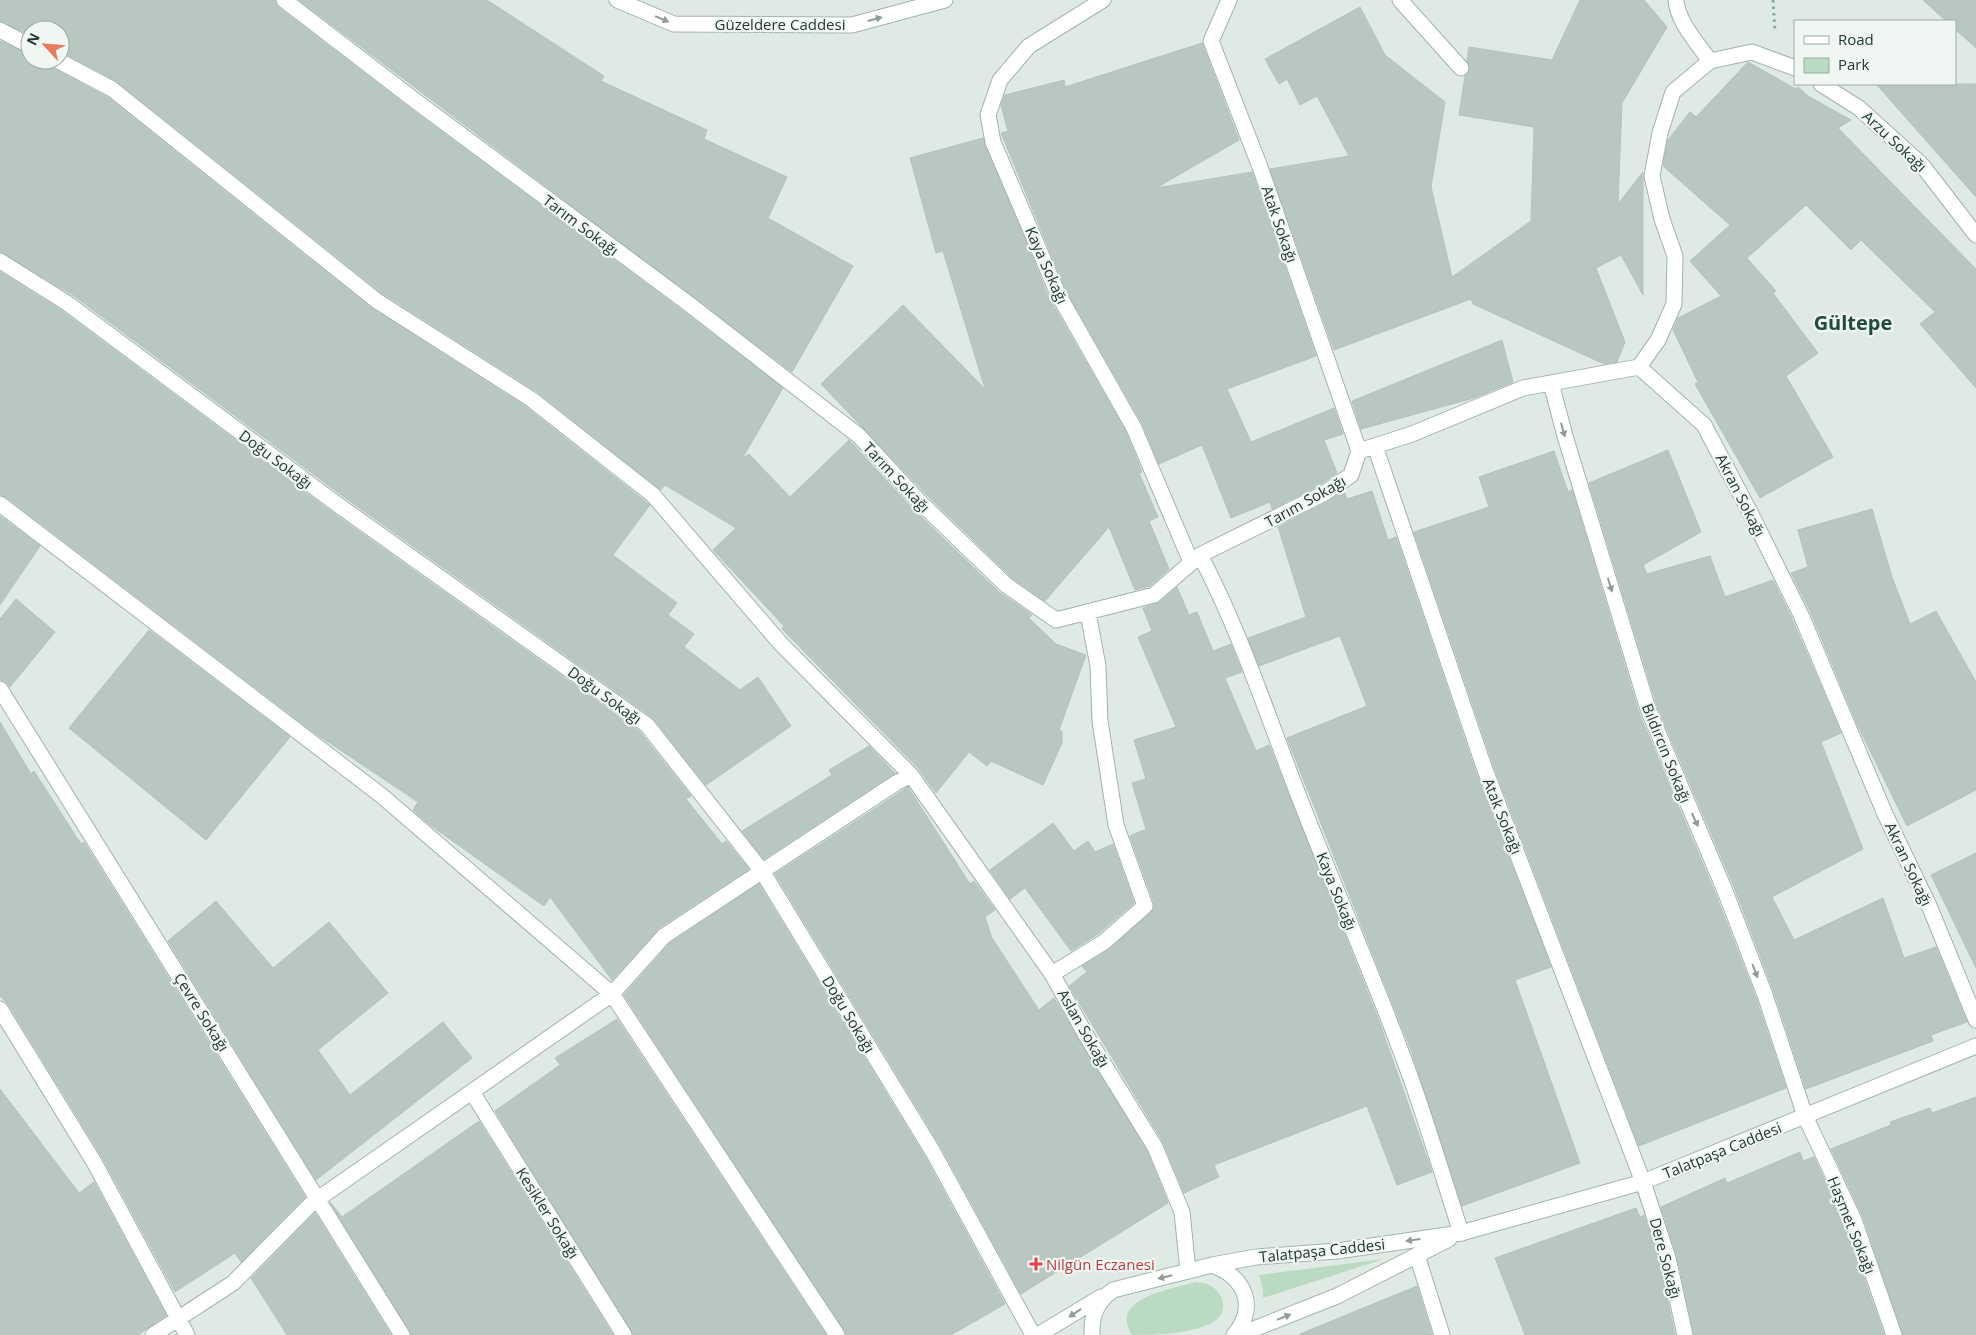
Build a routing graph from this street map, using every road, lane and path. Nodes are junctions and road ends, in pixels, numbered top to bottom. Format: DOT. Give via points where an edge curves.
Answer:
graph roads {
  1 [pos="284,0"];
  2 [pos="617,0"];
  3 [pos="945,0"];
  4 [pos="1103,0"];
  5 [pos="1230,0"];
  6 [pos="1400,0"];
  7 [pos="1676,0"];
  8 [pos="0,30"];
  9 [pos="20,41"];
  10 [pos="1710,61"];
  11 [pos="70,67"];
  12 [pos="1461,68"];
  13 [pos="1794,68"];
  14 [pos="1823,85"];
  15 [pos="1976,235"];
  16 [pos="0,261"];
  17 [pos="1639,367"];
  18 [pos="1551,382"];
  19 [pos="1375,446"];
  20 [pos="1359,452"];
  21 [pos="0,504"];
  22 [pos="1196,558"];
  23 [pos="1088,613"];
  24 [pos="0,690"];
  25 [pos="912,776"];
  26 [pos="762,871"];
  27 [pos="1052,974"];
  28 [pos="612,994"];
  29 [pos="0,1010"];
  30 [pos="1976,1020"];
  31 [pos="1976,1046"];
  32 [pos="472,1092"];
  33 [pos="1805,1116"];
  34 [pos="1643,1182"];
  35 [pos="318,1198"];
  36 [pos="1461,1233"];
  37 [pos="1417,1255"];
  38 [pos="1212,1265"];
  39 [pos="1188,1271"];
  40 [pos="1113,1290"];
  41 [pos="178,1319"];
  42 [pos="153,1335"];
  43 [pos="187,1335"];
  44 [pos="402,1335"];
  45 [pos="624,1335"];
  46 [pos="837,1335"];
  47 [pos="1033,1335"];
  48 [pos="1038,1335"];
  49 [pos="1092,1335"];
  50 [pos="1234,1335"];
  51 [pos="1239,1335"];
  52 [pos="1442,1335"];
  53 [pos="1685,1335"];
  54 [pos="1894,1335"];
  1 -- 23 [label="street, Tarım Sokağı" via="859,436 921,503 1006,585 1056,620"];
  2 -- 3 [label="street, Güzeldere Caddesi, one-way" via="674,24 833,25 852,25"];
  4 -- 22 [label="street, Kaya Sokağı" via="1029,46 1000,80 988,115 993,142 1058,294 1134,428"];
  5 -- 20 [label="street, Atak Sokağı" via="1211,41 1260,167"];
  6 -- 12 [label="street"];
  7 -- 10 [label="street" via="1690,32"];
  8 -- 9 [label="street"];
  10 -- 13 [label="street" via="1752,52"];
  10 -- 17 [label="street" via="1673,92 1660,133 1652,176 1675,256 1674,304 1658,340"];
  11 -- 25 [label="street" via="112,89 377,302 531,399 653,495 781,644"];
  14 -- 15 [label="street, Arzu Sokağı" via="1859,108 1922,164"];
  16 -- 26 [label="street, Doğu Sokağı" via="67,303 334,502 647,725"];
  17 -- 18 [label="street"];
  17 -- 30 [label="street, Akran Sokağı" via="1704,425 1751,514 1802,615"];
  18 -- 19 [label="street" via="1523,388"];
  18 -- 33 [label="street, Bıldırcın Sokağı, one-way" via="1648,709 1765,995"];
  19 -- 20 [label="street"];
  19 -- 34 [label="street, Atak Sokağı" via="1484,767"];
  20 -- 22 [label="street, Tarım Sokağı" via="1351,475 1330,489"];
  21 -- 28 [label="street" via="382,796"];
  22 -- 23 [label="street, Tarım Sokağı" via="1154,595"];
  22 -- 36 [label="street, Kaya Sokağı" via="1225,603 1254,673 1301,802 1415,1089"];
  23 -- 27 [label="street, Aslan Sokağı" via="1098,666 1100,721 1116,825 1145,906 1104,942"];
  24 -- 35 [label="street, Çevre Sokağı"];
  25 -- 26 [label="street" via="896,783"];
  25 -- 27 [label="street"];
  26 -- 28 [label="street" via="664,936"];
  26 -- 47 [label="street, Doğu Sokağı" via="933,1152"];
  27 -- 39 [label="street, Aslan Sokağı" via="1155,1147 1182,1212"];
  28 -- 32 [label="street"];
  28 -- 46 [label="street"];
  29 -- 41 [label="street" via="94,1162"];
  31 -- 33 [label="street, Talatpaşa Caddesi"];
  32 -- 35 [label="street"];
  32 -- 45 [label="street, Kesikler Sokağı"];
  33 -- 34 [label="street, Talatpaşa Caddesi"];
  33 -- 54 [label="street, Haşmet Sokağı" via="1854,1220"];
  34 -- 36 [label="street, Talatpaşa Caddesi"];
  34 -- 53 [label="street, Dere Sokağı" via="1668,1258"];
  35 -- 41 [label="street" via="233,1283"];
  35 -- 44 [label="street, Çevre Sokağı"];
  36 -- 37 [label="street, Talatpaşa Caddesi"];
  36 -- 38 [label="street, Talatpaşa Caddesi, one-way"];
  51 -- 37 [label="street, Talatpaşa Caddesi, one-way" via="1337,1296"];
  37 -- 52 [label="street"];
  38 -- 39 [label="street, Talatpaşa Caddesi"];
  38 -- 50 [label="street" via="1236,1278 1243,1290 1245,1316"];
  39 -- 40 [label="street, Talatpaşa Caddesi, one-way"];
  40 -- 48 [label="street, one-way"];
  40 -- 49 [label="street" via="1102,1298 1095,1310"];
  41 -- 42 [label="street"];
  41 -- 43 [label="street"];
}
